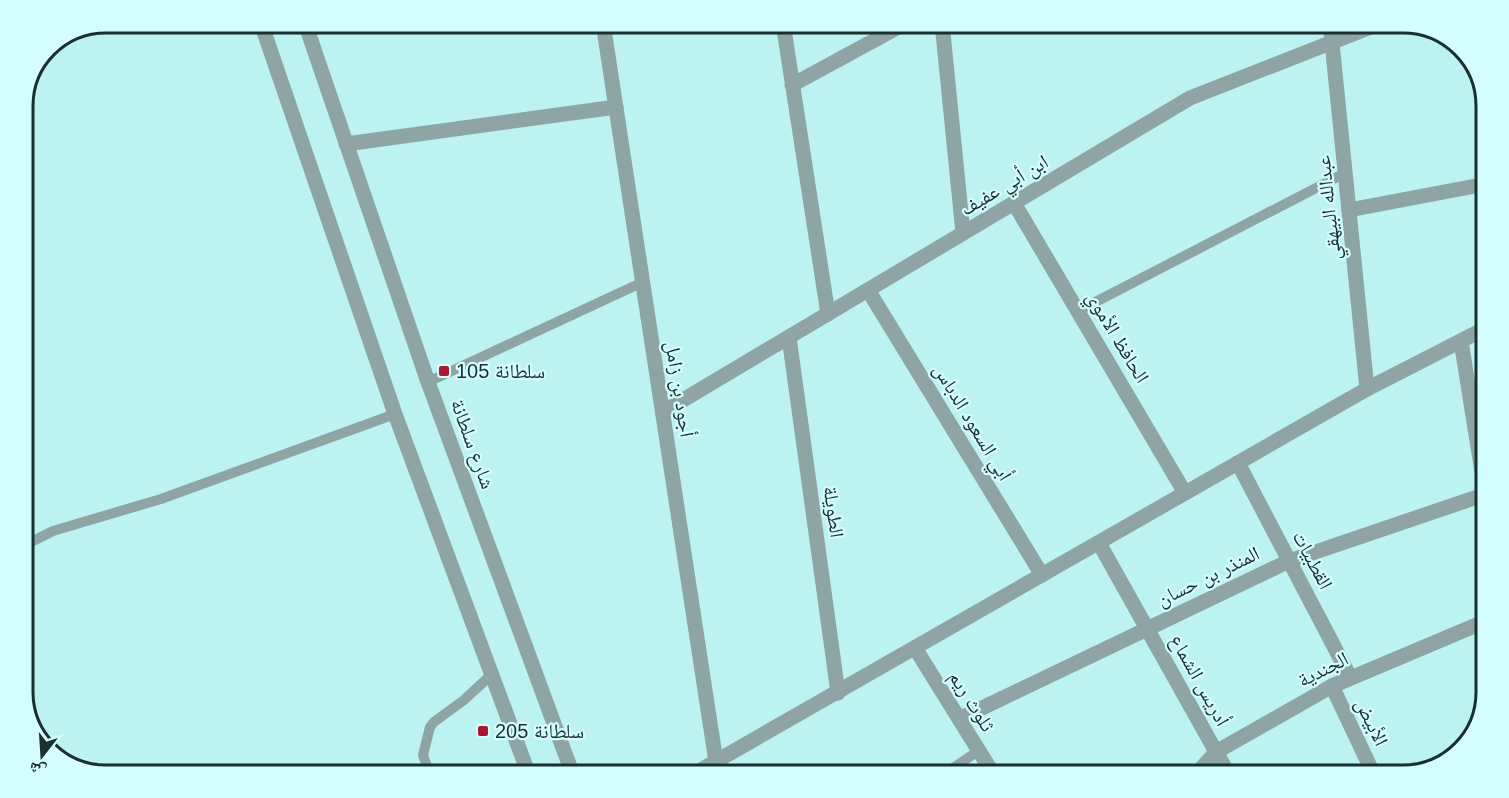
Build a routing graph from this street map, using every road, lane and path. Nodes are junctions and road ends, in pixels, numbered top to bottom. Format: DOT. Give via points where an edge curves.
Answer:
graph roads {
  1 [pos="265,33"];
  2 [pos="309,33"];
  3 [pos="605,33"];
  4 [pos="785,33"];
  5 [pos="886,33"];
  6 [pos="943,33"];
  7 [pos="1331,33"];
  8 [pos="1354,33"];
  9 [pos="1332,42"];
  10 [pos="792,85"];
  11 [pos="616,107"];
  12 [pos="346,144"];
  13 [pos="1345,173"];
  14 [pos="1476,186"];
  15 [pos="1014,203"];
  16 [pos="1349,210"];
  17 [pos="963,233"];
  18 [pos="643,282"];
  19 [pos="868,290"];
  20 [pos="1078,311"];
  21 [pos="828,314"];
  22 [pos="1476,333"];
  23 [pos="789,337"];
  24 [pos="1461,341"];
  25 [pos="428,382"];
  26 [pos="1367,389"];
  27 [pos="663,412"];
  28 [pos="395,414"];
  29 [pos="1476,434"];
  30 [pos="1238,463"];
  31 [pos="1185,493"];
  32 [pos="1476,499"];
  33 [pos="33,541"];
  34 [pos="1099,543"];
  35 [pos="1289,561"];
  36 [pos="1042,575"];
  37 [pos="1476,625"];
  38 [pos="1147,629"];
  39 [pos="915,648"];
  40 [pos="491,675"];
  41 [pos="1350,677"];
  42 [pos="1332,686"];
  43 [pos="838,693"];
  44 [pos="958,719"];
  45 [pos="978,751"];
  46 [pos="1216,752"];
  47 [pos="716,762"];
  48 [pos="426,765"];
  49 [pos="525,765"];
  50 [pos="569,765"];
  51 [pos="711,765"];
  52 [pos="959,765"];
  53 [pos="987,765"];
  54 [pos="1204,765"];
  55 [pos="1223,765"];
  56 [pos="1369,765"];
  1 -- 28 [label="street"];
  2 -- 12 [label="street, شارع سلطانة"];
  3 -- 11 [label="street, أجود بن زامل"];
  4 -- 10 [label="street"];
  5 -- 10 [label="street"];
  6 -- 17 [label="street"];
  7 -- 9 [label="street, عبدالله البيهقي"];
  8 -- 9 [label="street, ابن أبي عفيف"];
  9 -- 13 [label="street, عبدالله البيهقي"];
  9 -- 15 [label="street, ابن أبي عفيف" via="1190,98"];
  10 -- 21 [label="street"];
  11 -- 12 [label="street"];
  11 -- 18 [label="street, أجود بن زامل"];
  12 -- 25 [label="street, شارع سلطانة"];
  13 -- 16 [label="street, عبدالله البيهقي"];
  13 -- 20 [label="lane"];
  14 -- 16 [label="street"];
  15 -- 17 [label="street, ابن أبي عفيف"];
  15 -- 20 [label="street, الحافظ الأموي"];
  16 -- 26 [label="street, عبدالله البيهقي"];
  17 -- 19 [label="street, ابن أبي عفيف"];
  18 -- 25 [label="lane"];
  18 -- 27 [label="street, أجود بن زامل"];
  19 -- 21 [label="street, ابن أبي عفيف"];
  19 -- 36 [label="street, أبي السعود الدباس"];
  20 -- 31 [label="street, الحافظ الأموي"];
  21 -- 23 [label="street, ابن أبي عفيف"];
  22 -- 24 [label="street"];
  23 -- 27 [label="street, ابن أبي عفيف"];
  23 -- 43 [label="street, الطويلة"];
  24 -- 26 [label="street"];
  24 -- 29 [label="street"];
  25 -- 50 [label="street, شارع سلطانة"];
  26 -- 30 [label="street"];
  27 -- 47 [label="street, أجود بن زامل"];
  28 -- 33 [label="lane"];
  28 -- 40 [label="street"];
  30 -- 31 [label="street"];
  30 -- 35 [label="street, القطبيات"];
  31 -- 34 [label="street"];
  32 -- 35 [label="street, المنذر بن حسان"];
  34 -- 36 [label="street"];
  34 -- 38 [label="street, أدريس الشماع"];
  35 -- 38 [label="street, المنذر بن حسان"];
  35 -- 41 [label="street, القطبيات"];
  36 -- 39 [label="street"];
  37 -- 41 [label="street, الجندية"];
  38 -- 44 [label="street, المنذر بن حسان"];
  38 -- 46 [label="street, أدريس الشماع"];
  39 -- 43 [label="street"];
  39 -- 44 [label="street, ثلوث ريم"];
  40 -- 48 [label="lane" via="434,722 423,754"];
  40 -- 49 [label="street"];
  41 -- 42 [label="street, الجندية"];
  42 -- 46 [label="street, الجندية"];
  42 -- 56 [label="street, الأبيض"];
  43 -- 47 [label="street"];
  44 -- 45 [label="street, ثلوث ريم"];
  45 -- 52 [label="lane"];
  45 -- 53 [label="street, ثلوث ريم"];
  46 -- 54 [label="street, الجندية"];
  46 -- 55 [label="street, أدريس الشماع"];
  47 -- 51 [label="street"];
}
